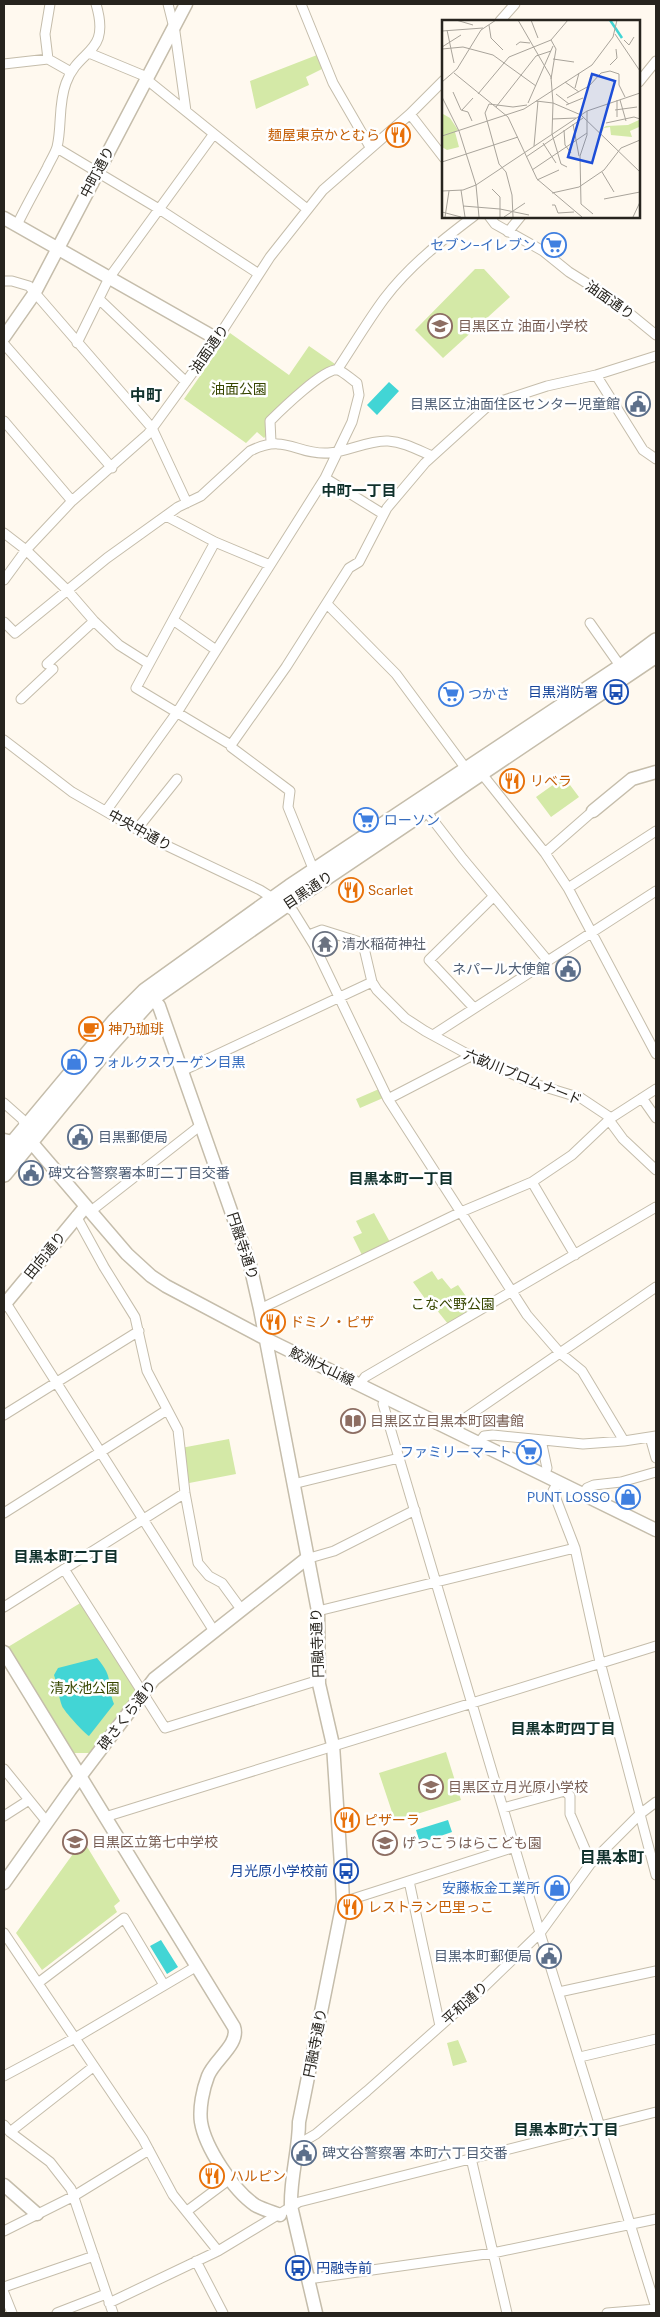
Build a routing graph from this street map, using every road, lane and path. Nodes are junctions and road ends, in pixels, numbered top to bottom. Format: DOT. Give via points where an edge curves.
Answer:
graph roads {
  1 [pos="50,4"];
  2 [pos="96,4"];
  3 [pos="168,4"];
  4 [pos="186,4"];
  5 [pos="301,4"];
  6 [pos="515,4"];
  7 [pos="501,20"];
  8 [pos="174,26"];
  9 [pos="89,52"];
  10 [pos="48,59"];
  11 [pos="656,61"];
  12 [pos="4,64"];
  13 [pos="71,72"];
  14 [pos="147,78"];
  15 [pos="640,81"];
  16 [pos="442,82"];
  17 [pos="186,111"];
  18 [pos="410,114"];
  19 [pos="213,135"];
  20 [pos="370,147"];
  21 [pos="57,148"];
  22 [pos="442,155"];
  23 [pos="98,171"];
  24 [pos="159,209"];
  25 [pos="308,210"];
  26 [pos="4,218"];
  27 [pos="471,218"];
  28 [pos="490,218"];
  29 [pos="519,218"];
  30 [pos="17,225"];
  31 [pos="508,232"];
  32 [pos="58,248"];
  33 [pos="259,274"];
  34 [pos="109,278"];
  35 [pos="4,280"];
  36 [pos="34,294"];
  37 [pos="99,299"];
  38 [pos="656,335"];
  39 [pos="4,337"];
  40 [pos="217,339"];
  41 [pos="77,343"];
  42 [pos="4,344"];
  43 [pos="656,356"];
  44 [pos="337,370"];
  45 [pos="596,375"];
  46 [pos="186,382"];
  47 [pos="4,421"];
  48 [pos="152,428"];
  49 [pos="271,442"];
  50 [pos="339,451"];
  51 [pos="432,456"];
  52 [pos="656,459"];
  53 [pos="112,468"];
  54 [pos="324,478"];
  55 [pos="72,501"];
  56 [pos="187,503"];
  57 [pos="383,514"];
  58 [pos="166,516"];
  59 [pos="4,533"];
  60 [pos="215,542"];
  61 [pos="26,550"];
  62 [pos="270,565"];
  63 [pos="4,580"];
  64 [pos="68,591"];
  65 [pos="327,604"];
  66 [pos="173,620"];
  67 [pos="94,621"];
  68 [pos="4,622"];
  69 [pos="590,623"];
  70 [pos="656,641"];
  71 [pos="216,650"];
  72 [pos="656,655"];
  73 [pos="149,664"];
  74 [pos="621,667"];
  75 [pos="21,699"];
  76 [pos="178,711"];
  77 [pos="4,740"];
  78 [pos="230,745"];
  79 [pos="467,770"];
  80 [pos="656,772"];
  81 [pos="482,774"];
  82 [pos="177,779"];
  83 [pos="106,811"];
  84 [pos="426,811"];
  85 [pos="593,811"];
  86 [pos="136,829"];
  87 [pos="656,831"];
  88 [pos="545,853"];
  89 [pos="314,871"];
  90 [pos="568,888"];
  91 [pos="656,891"];
  92 [pos="494,896"];
  93 [pos="279,902"];
  94 [pos="593,932"];
  95 [pos="310,935"];
  96 [pos="548,961"];
  97 [pos="372,982"];
  98 [pos="148,994"];
  99 [pos="340,997"];
  100 [pos="474,1008"];
  101 [pos="433,1035"];
  102 [pos="656,1053"];
  103 [pos="471,1056"];
  104 [pos="182,1071"];
  105 [pos="656,1089"];
  106 [pos="388,1098"];
  107 [pos="642,1098"];
  108 [pos="4,1103"];
  109 [pos="656,1118"];
  110 [pos="610,1119"];
  111 [pos="201,1125"];
  112 [pos="29,1134"];
  113 [pos="9,1141"];
  114 [pos="4,1154"];
  115 [pos="656,1170"];
  116 [pos="4,1174"];
  117 [pos="532,1182"];
  118 [pos="656,1207"];
  119 [pos="89,1209"];
  120 [pos="462,1212"];
  121 [pos="76,1216"];
  122 [pos="575,1255"];
  123 [pos="656,1287"];
  124 [pos="512,1292"];
  125 [pos="4,1302"];
  126 [pos="260,1309"];
  127 [pos="139,1331"];
  128 [pos="266,1339"];
  129 [pos="560,1353"];
  130 [pos="56,1382"];
  131 [pos="360,1384"];
  132 [pos="386,1397"];
  133 [pos="167,1410"];
  134 [pos="4,1415"];
  135 [pos="453,1429"];
  136 [pos="653,1436"];
  137 [pos="541,1440"];
  138 [pos="624,1441"];
  139 [pos="479,1443"];
  140 [pos="101,1452"];
  141 [pos="399,1458"];
  142 [pos="656,1458"];
  143 [pos="656,1472"];
  144 [pos="544,1475"];
  145 [pos="293,1484"];
  146 [pos="556,1486"];
  147 [pos="185,1493"];
  148 [pos="583,1494"];
  149 [pos="415,1510"];
  150 [pos="4,1513"];
  151 [pos="143,1519"];
  152 [pos="656,1530"];
  153 [pos="576,1548"];
  154 [pos="306,1559"];
  155 [pos="64,1569"];
  156 [pos="436,1582"];
  157 [pos="4,1607"];
  158 [pos="241,1610"];
  159 [pos="318,1611"];
  160 [pos="214,1631"];
  161 [pos="656,1646"];
  162 [pos="4,1652"];
  163 [pos="600,1662"];
  164 [pos="319,1680"];
  165 [pos="143,1691"];
  166 [pos="472,1702"];
  167 [pos="333,1745"];
  168 [pos="4,1768"];
  169 [pos="81,1776"];
  170 [pos="29,1800"];
  171 [pos="656,1802"];
  172 [pos="504,1808"];
  173 [pos="640,1814"];
  174 [pos="4,1816"];
  175 [pos="105,1816"];
  176 [pos="47,1822"];
  177 [pos="515,1846"];
  178 [pos="591,1863"];
  179 [pos="656,1876"];
  180 [pos="409,1881"];
  181 [pos="4,1884"];
  182 [pos="343,1902"];
  183 [pos="540,1932"];
  184 [pos="4,1933"];
  185 [pos="197,1966"];
  186 [pos="656,1971"];
  187 [pos="38,1983"];
  188 [pos="164,1985"];
  189 [pos="559,1992"];
  190 [pos="440,2026"];
  191 [pos="75,2038"];
  192 [pos="656,2039"];
  193 [pos="580,2057"];
  194 [pos="93,2066"];
  195 [pos="4,2076"];
  196 [pos="656,2112"];
  197 [pos="600,2126"];
  198 [pos="7,2128"];
  199 [pos="299,2144"];
  200 [pos="149,2150"];
  201 [pos="471,2158"];
  202 [pos="230,2179"];
  203 [pos="4,2185"];
  204 [pos="74,2196"];
  205 [pos="291,2206"];
  206 [pos="187,2211"];
  207 [pos="37,2214"];
  208 [pos="280,2215"];
  209 [pos="656,2219"];
  210 [pos="631,2226"];
  211 [pos="4,2231"];
  212 [pos="218,2251"];
  213 [pos="493,2253"];
  214 [pos="94,2256"];
  215 [pos="196,2261"];
  216 [pos="308,2279"];
  217 [pos="4,2287"];
  218 [pos="4,2293"];
  219 [pos="107,2298"];
  220 [pos="656,2309"];
  221 [pos="12,2313"];
  222 [pos="57,2313"];
  223 [pos="113,2313"];
  224 [pos="223,2313"];
  225 [pos="316,2313"];
  226 [pos="507,2313"];
  227 [pos="607,2313"];
  1 -- 10 [label="street" via="45,34"];
  2 -- 9 [label="street" via="102,28"];
  3 -- 8 [label="street"];
  4 -- 8 [label="street, 中町通り"];
  5 -- 20 [label="street" via="333,83"];
  6 -- 7 [label="street"];
  8 -- 14 [label="street, 中町通り"];
  8 -- 17 [label="street"];
  9 -- 13 [label="street"];
  9 -- 14 [label="street"];
  10 -- 12 [label="street"];
  10 -- 13 [label="street"];
  11 -- 15 [label="street"];
  13 -- 21 [label="street" via="62,96"];
  14 -- 17 [label="street"];
  14 -- 23 [label="street, 中町通り"];
  16 -- 18 [label="street, 油面通り"];
  17 -- 19 [label="street"];
  18 -- 20 [label="street, 油面通り"];
  18 -- 22 [label="street"];
  19 -- 24 [label="street"];
  19 -- 25 [label="street"];
  20 -- 25 [label="street, 油面通り" via="323,190"];
  21 -- 23 [label="street"];
  21 -- 30 [label="street"];
  23 -- 24 [label="street"];
  23 -- 32 [label="street, 中町通り"];
  24 -- 33 [label="street"];
  24 -- 34 [label="street"];
  25 -- 33 [label="street, 油面通り"];
  26 -- 30 [label="street"];
  27 -- 44 [label="street" via="428,252 402,278 384,299"];
  28 -- 31 [label="street, 油面通り"];
  29 -- 31 [label="street"];
  30 -- 32 [label="street"];
  31 -- 38 [label="street, 油面通り" via="543,251"];
  32 -- 34 [label="street"];
  32 -- 36 [label="street, 中町通り"];
  33 -- 40 [label="street, 油面通り"];
  34 -- 37 [label="street"];
  34 -- 40 [label="street"];
  35 -- 36 [label="street" via="29,286"];
  36 -- 39 [label="street, 中町通り"];
  36 -- 41 [label="street"];
  37 -- 41 [label="street"];
  37 -- 46 [label="street"];
  40 -- 46 [label="street, 油面通り"];
  41 -- 48 [label="street"];
  42 -- 53 [label="street"];
  43 -- 45 [label="street"];
  44 -- 49 [label="street" via="331,370 304,390 270,421"];
  44 -- 50 [label="street" via="357,383 359,395"];
  45 -- 51 [label="street" via="547,386 489,405"];
  45 -- 52 [label="street" via="643,450"];
  46 -- 48 [label="street, 油面通り"];
  47 -- 55 [label="street"];
  48 -- 53 [label="street, 油面通り"];
  48 -- 56 [label="street"];
  49 -- 50 [label="street" via="326,453"];
  49 -- 56 [label="street" via="250,451 201,496"];
  50 -- 51 [label="street" via="389,441 406,444"];
  50 -- 54 [label="street"];
  51 -- 57 [label="street"];
  53 -- 55 [label="street, 油面通り"];
  54 -- 57 [label="street"];
  54 -- 62 [label="street"];
  55 -- 61 [label="street, 油面通り"];
  56 -- 58 [label="street"];
  57 -- 65 [label="street" via="359,562 349,568"];
  58 -- 60 [label="street"];
  58 -- 64 [label="street"];
  59 -- 61 [label="street"];
  60 -- 62 [label="street"];
  60 -- 66 [label="street"];
  61 -- 63 [label="street, 油面通り"];
  61 -- 64 [label="street"];
  62 -- 71 [label="street"];
  64 -- 67 [label="street"];
  64 -- 68 [label="street" via="15,633"];
  65 -- 78 [label="street"];
  65 -- 79 [label="street" via="396,674"];
  66 -- 71 [label="street"];
  66 -- 73 [label="street"];
  67 -- 73 [label="street" via="119,645"];
  67 -- 75 [label="street"];
  69 -- 74 [label="street"];
  70 -- 74 [label="main road, 目黒通り"];
  71 -- 76 [label="street"];
  72 -- 81 [label="main road, 目黒通り"];
  73 -- 76 [label="street" via="136,688"];
  74 -- 79 [label="main road, 目黒通り"];
  76 -- 78 [label="street"];
  76 -- 83 [label="street"];
  77 -- 83 [label="street, 中央中通り" via="72,792"];
  78 -- 89 [label="street" via="290,791 288,807"];
  79 -- 89 [label="main road, 目黒通り"];
  80 -- 85 [label="street" via="632,779"];
  81 -- 84 [label="main road, 目黒通り"];
  81 -- 88 [label="street"];
  82 -- 86 [label="street"];
  83 -- 86 [label="street, 中央中通り"];
  84 -- 92 [label="street"];
  84 -- 93 [label="main road, 目黒通り"];
  85 -- 88 [label="street"];
  86 -- 93 [label="street, 中央中通り"];
  87 -- 90 [label="street"];
  88 -- 90 [label="street"];
  89 -- 93 [label="main road, 目黒通り"];
  90 -- 94 [label="street"];
  91 -- 94 [label="street"];
  92 -- 96 [label="street"];
  92 -- 100 [label="street" via="429,960"];
  93 -- 95 [label="street, 中央中通り" via="294,911"];
  93 -- 98 [label="main road, 目黒通り"];
  94 -- 96 [label="street"];
  94 -- 102 [label="street"];
  95 -- 97 [label="street, 六畝川プロムナード" via="322,930 360,942"];
  95 -- 99 [label="street, 中央中通り"];
  96 -- 100 [label="street"];
  97 -- 99 [label="street"];
  97 -- 101 [label="street, 六畝川プロムナード" via="405,1018"];
  98 -- 104 [label="street, 円融寺通り" via="159,1006"];
  98 -- 112 [label="main road, 目黒通り" via="115,1021"];
  99 -- 104 [label="street"];
  99 -- 106 [label="street, 中央中通り"];
  100 -- 101 [label="street"];
  101 -- 103 [label="street, 六畝川プロムナード"];
  103 -- 106 [label="street"];
  103 -- 110 [label="street, 六畝川プロムナード" via="535,1084 581,1098"];
  104 -- 111 [label="street, 円融寺通り"];
  105 -- 107 [label="street"];
  106 -- 120 [label="street, 中央中通り"];
  107 -- 109 [label="street"];
  107 -- 110 [label="street"];
  108 -- 112 [label="street" via="22,1119"];
  110 -- 115 [label="street, 六畝川プロムナード" via="623,1139"];
  110 -- 117 [label="street" via="572,1155"];
  111 -- 119 [label="street"];
  111 -- 126 [label="street, 円融寺通り" via="250,1265"];
  112 -- 113 [label="main road, 目黒通り"];
  112 -- 116 [label="main road, 目黒通り"];
  112 -- 119 [label="street, 鮫洲大山線"];
  113 -- 114 [label="main road, 目黒通り"];
  117 -- 120 [label="street"];
  117 -- 122 [label="street"];
  118 -- 122 [label="street"];
  119 -- 121 [label="street, 田向通り"];
  119 -- 128 [label="street, 鮫洲大山線" via="150,1276"];
  120 -- 124 [label="street, 中央中通り"];
  120 -- 126 [label="street"];
  121 -- 125 [label="street, 田向通り"];
  121 -- 127 [label="street" via="135,1317"];
  122 -- 124 [label="street"];
  123 -- 129 [label="street"];
  124 -- 129 [label="street, 中央中通り"];
  124 -- 131 [label="street" via="364,1377"];
  125 -- 130 [label="street"];
  126 -- 128 [label="street, 円融寺通り"];
  127 -- 130 [label="street"];
  127 -- 133 [label="street" via="147,1371"];
  128 -- 131 [label="street, 鮫洲大山線"];
  128 -- 145 [label="street, 円融寺通り"];
  129 -- 135 [label="street"];
  129 -- 138 [label="street, 中央中通り" via="582,1371"];
  130 -- 134 [label="street"];
  130 -- 140 [label="street"];
  131 -- 132 [label="street, 鮫洲大山線"];
  132 -- 135 [label="street, 鮫洲大山線"];
  132 -- 141 [label="street" via="383,1404"];
  133 -- 140 [label="street"];
  133 -- 147 [label="street" via="178,1430"];
  135 -- 139 [label="street, 鮫洲大山線"];
  136 -- 138 [label="street"];
  136 -- 142 [label="street"];
  137 -- 138 [label="street" via="583,1444"];
  137 -- 139 [label="street" via="493,1435 484,1436"];
  137 -- 144 [label="street" via="547,1468"];
  139 -- 144 [label="street, 鮫洲大山線"];
  140 -- 150 [label="street"];
  140 -- 151 [label="street"];
  141 -- 145 [label="street"];
  141 -- 149 [label="street"];
  143 -- 148 [label="street" via="621,1482 594,1485"];
  144 -- 146 [label="street, 鮫洲大山線"];
  145 -- 154 [label="street, 円融寺通り"];
  146 -- 148 [label="street, 鮫洲大山線"];
  146 -- 153 [label="street"];
  147 -- 151 [label="street"];
  147 -- 158 [label="street" via="198,1563 209,1576 222,1583"];
  148 -- 152 [label="street, 鮫洲大山線"];
  149 -- 154 [label="street" via="334,1551"];
  149 -- 156 [label="street"];
  151 -- 155 [label="street"];
  151 -- 160 [label="street"];
  153 -- 156 [label="street"];
  153 -- 163 [label="street"];
  154 -- 158 [label="street, 碑さくら通り"];
  154 -- 159 [label="street, 円融寺通り"];
  155 -- 157 [label="street"];
  155 -- 165 [label="street"];
  156 -- 159 [label="street"];
  156 -- 166 [label="street"];
  158 -- 160 [label="street, 碑さくら通り"];
  159 -- 164 [label="street, 円融寺通り"];
  160 -- 165 [label="street, 碑さくら通り"];
  161 -- 163 [label="street"];
  162 -- 169 [label="street"];
  163 -- 166 [label="street"];
  163 -- 173 [label="street"];
  164 -- 165 [label="street" via="165,1728"];
  164 -- 167 [label="street, 円融寺通り"];
  165 -- 169 [label="street, 碑さくら通り"];
  166 -- 167 [label="street"];
  166 -- 172 [label="street"];
  167 -- 175 [label="street"];
  167 -- 182 [label="street, 円融寺通り"];
  168 -- 170 [label="street"];
  169 -- 175 [label="street"];
  169 -- 176 [label="street, 碑さくら通り"];
  170 -- 174 [label="street"];
  170 -- 176 [label="street"];
  171 -- 173 [label="street, 平和通り"];
  172 -- 177 [label="street"];
  172 -- 178 [label="street" via="564,1791 570,1796 570,1814"];
  173 -- 178 [label="street, 平和通り"];
  173 -- 179 [label="street"];
  175 -- 185 [label="street"];
  176 -- 181 [label="street, 碑さくら通り"];
  177 -- 180 [label="street"];
  177 -- 183 [label="street"];
  178 -- 183 [label="street, 平和通り"];
  180 -- 182 [label="street"];
  180 -- 190 [label="street"];
  182 -- 199 [label="street, 円融寺通り" via="299,2122"];
  183 -- 189 [label="street"];
  183 -- 190 [label="street, 平和通り"];
  184 -- 187 [label="street"];
  185 -- 188 [label="street"];
  185 -- 202 [label="street" via="236,2031 208,2077 201,2121 209,2145"];
  186 -- 189 [label="street"];
  187 -- 188 [label="street" via="124,1918"];
  187 -- 191 [label="street"];
  188 -- 191 [label="street"];
  189 -- 193 [label="street"];
  190 -- 199 [label="street, 平和通り" via="328,2124"];
  191 -- 194 [label="street"];
  191 -- 195 [label="street"];
  192 -- 193 [label="street"];
  193 -- 197 [label="street"];
  194 -- 198 [label="street"];
  194 -- 200 [label="street"];
  196 -- 197 [label="street"];
  197 -- 201 [label="street"];
  197 -- 210 [label="street"];
  198 -- 204 [label="street" via="50,2162"];
  199 -- 205 [label="street, 円融寺通り"];
  200 -- 204 [label="street"];
  200 -- 206 [label="street" via="173,2195"];
  201 -- 205 [label="street"];
  201 -- 213 [label="street"];
  202 -- 206 [label="street"];
  202 -- 208 [label="street" via="255,2204"];
  203 -- 207 [label="street"];
  204 -- 207 [label="street"];
  204 -- 214 [label="street"];
  205 -- 208 [label="street"];
  205 -- 216 [label="street, 円融寺通り"];
  206 -- 212 [label="street"];
  207 -- 211 [label="street"];
  208 -- 212 [label="street"];
  209 -- 210 [label="street"];
  210 -- 213 [label="street"];
  210 -- 220 [label="street"];
  212 -- 215 [label="street"];
  213 -- 216 [label="street"];
  213 -- 226 [label="street"];
  214 -- 217 [label="street"];
  214 -- 219 [label="street"];
  215 -- 219 [label="street"];
  215 -- 224 [label="street"];
  216 -- 225 [label="street, 円融寺通り"];
  218 -- 221 [label="street"];
  219 -- 222 [label="street"];
  219 -- 223 [label="street"];
  220 -- 227 [label="street"];
}
